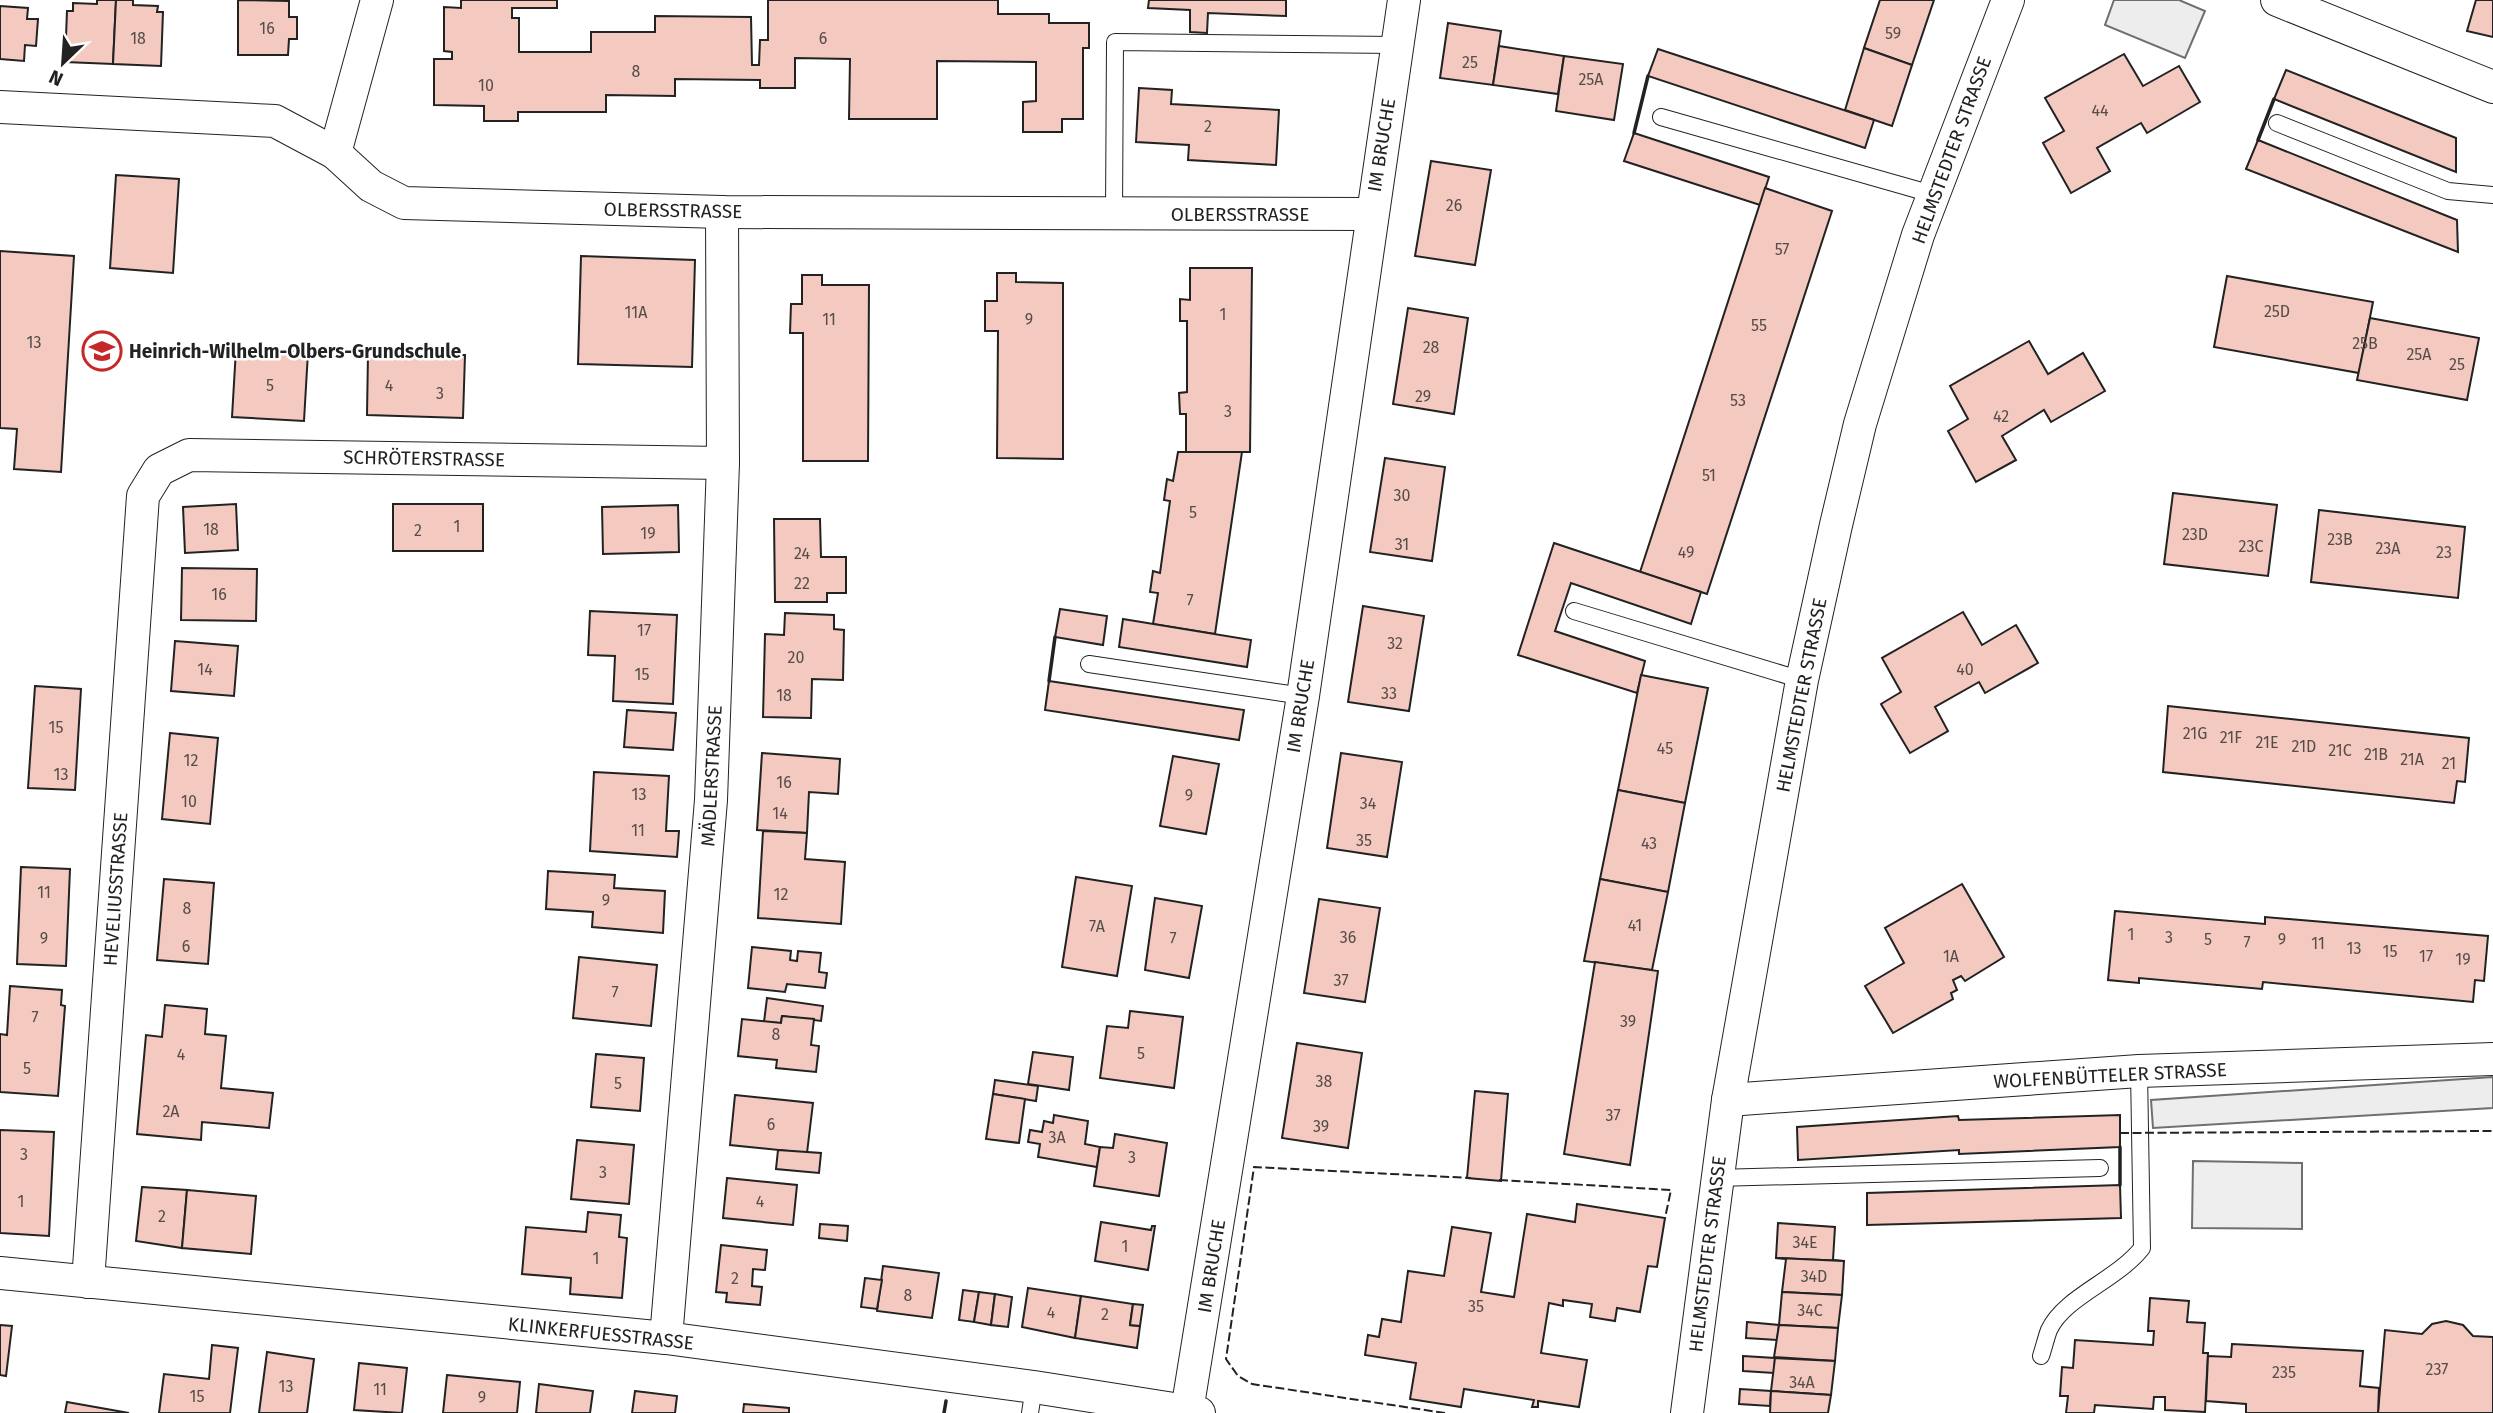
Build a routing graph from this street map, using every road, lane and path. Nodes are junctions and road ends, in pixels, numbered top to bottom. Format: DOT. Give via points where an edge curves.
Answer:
graph roads {
  1 [pos="377,0"];
  2 [pos="1404,0"];
  3 [pos="2008,0"];
  4 [pos="2277,0"];
  5 [pos="1397,45"];
  6 [pos="2493,87"];
  7 [pos="0,107"];
  8 [pos="1661,117"];
  9 [pos="2277,123"];
  10 [pos="335,153"];
  11 [pos="1932,194"];
  12 [pos="2493,195"];
  13 [pos="722,212"];
  14 [pos="1114,213"];
  15 [pos="1370,214"];
  16 [pos="723,463"];
  17 [pos="143,496"];
  18 [pos="1574,611"];
  19 [pos="1089,664"];
  20 [pos="1802,680"];
  21 [pos="1303,696"];
  22 [pos="2493,1059"];
  23 [pos="2139,1072"];
  24 [pos="1728,1100"];
  25 [pos="2100,1168"];
  26 [pos="1716,1178"];
  27 [pos="0,1273"];
  28 [pos="88,1282"];
  29 [pos="666,1338"];
  30 [pos="2041,1356"];
  31 [pos="1032,1400"];
  32 [pos="1193,1412"];
  33 [pos="1687,1413"];
  1 -- 10 [label="street"];
  2 -- 5 [label="street, IM BRUCHE"];
  3 -- 11 [label="street, HELMSTEDTER STRASSE"];
  4 -- 6 [label="street"];
  5 -- 14 [label="lane" via="1115,41"];
  5 -- 15 [label="street, IM BRUCHE"];
  7 -- 10 [label="street, OLBERSSTRASSE" via="275,121"];
  8 -- 11 [label="lane"];
  9 -- 12 [label="lane" via="2448,191"];
  10 -- 13 [label="street, OLBERSSTRASSE" via="371,186 404,203"];
  11 -- 20 [label="street, HELMSTEDTER STRASSE" via="1860,424"];
  13 -- 14 [label="street, OLBERSSTRASSE"];
  13 -- 16 [label="street, MÄDLERSTRASSE"];
  14 -- 15 [label="street, OLBERSSTRASSE"];
  15 -- 21 [label="street, IM BRUCHE"];
  16 -- 17 [label="street, SCHRÖTERSTRASSE" via="189,455 159,470"];
  16 -- 29 [label="street, MÄDLERSTRASSE" via="711,800"];
  17 -- 28 [label="street, HEVELIUSSTRASSE"];
  18 -- 20 [label="lane"];
  19 -- 21 [label="lane"];
  20 -- 24 [label="street, HELMSTEDTER STRASSE"];
  21 -- 32 [label="street, IM BRUCHE"];
  22 -- 23 [label="street, WOLFENBÜTTELER STRASSE"];
  23 -- 24 [label="street, WOLFENBÜTTELER STRASSE"];
  23 -- 30 [label="lane" via="2142,1248 2114,1276 2067,1306 2050,1328"];
  24 -- 26 [label="street, HELMSTEDTER STRASSE"];
  25 -- 26 [label="lane"];
  26 -- 33 [label="street, HELMSTEDTER STRASSE"];
  27 -- 28 [label="street, KLINKERFUESSTRASSE"];
  28 -- 29 [label="street, KLINKERFUESSTRASSE"];
  29 -- 31 [label="street, KLINKERFUESSTRASSE"];
  31 -- 32 [label="street, KLINKERFUESSTRASSE"];
}
